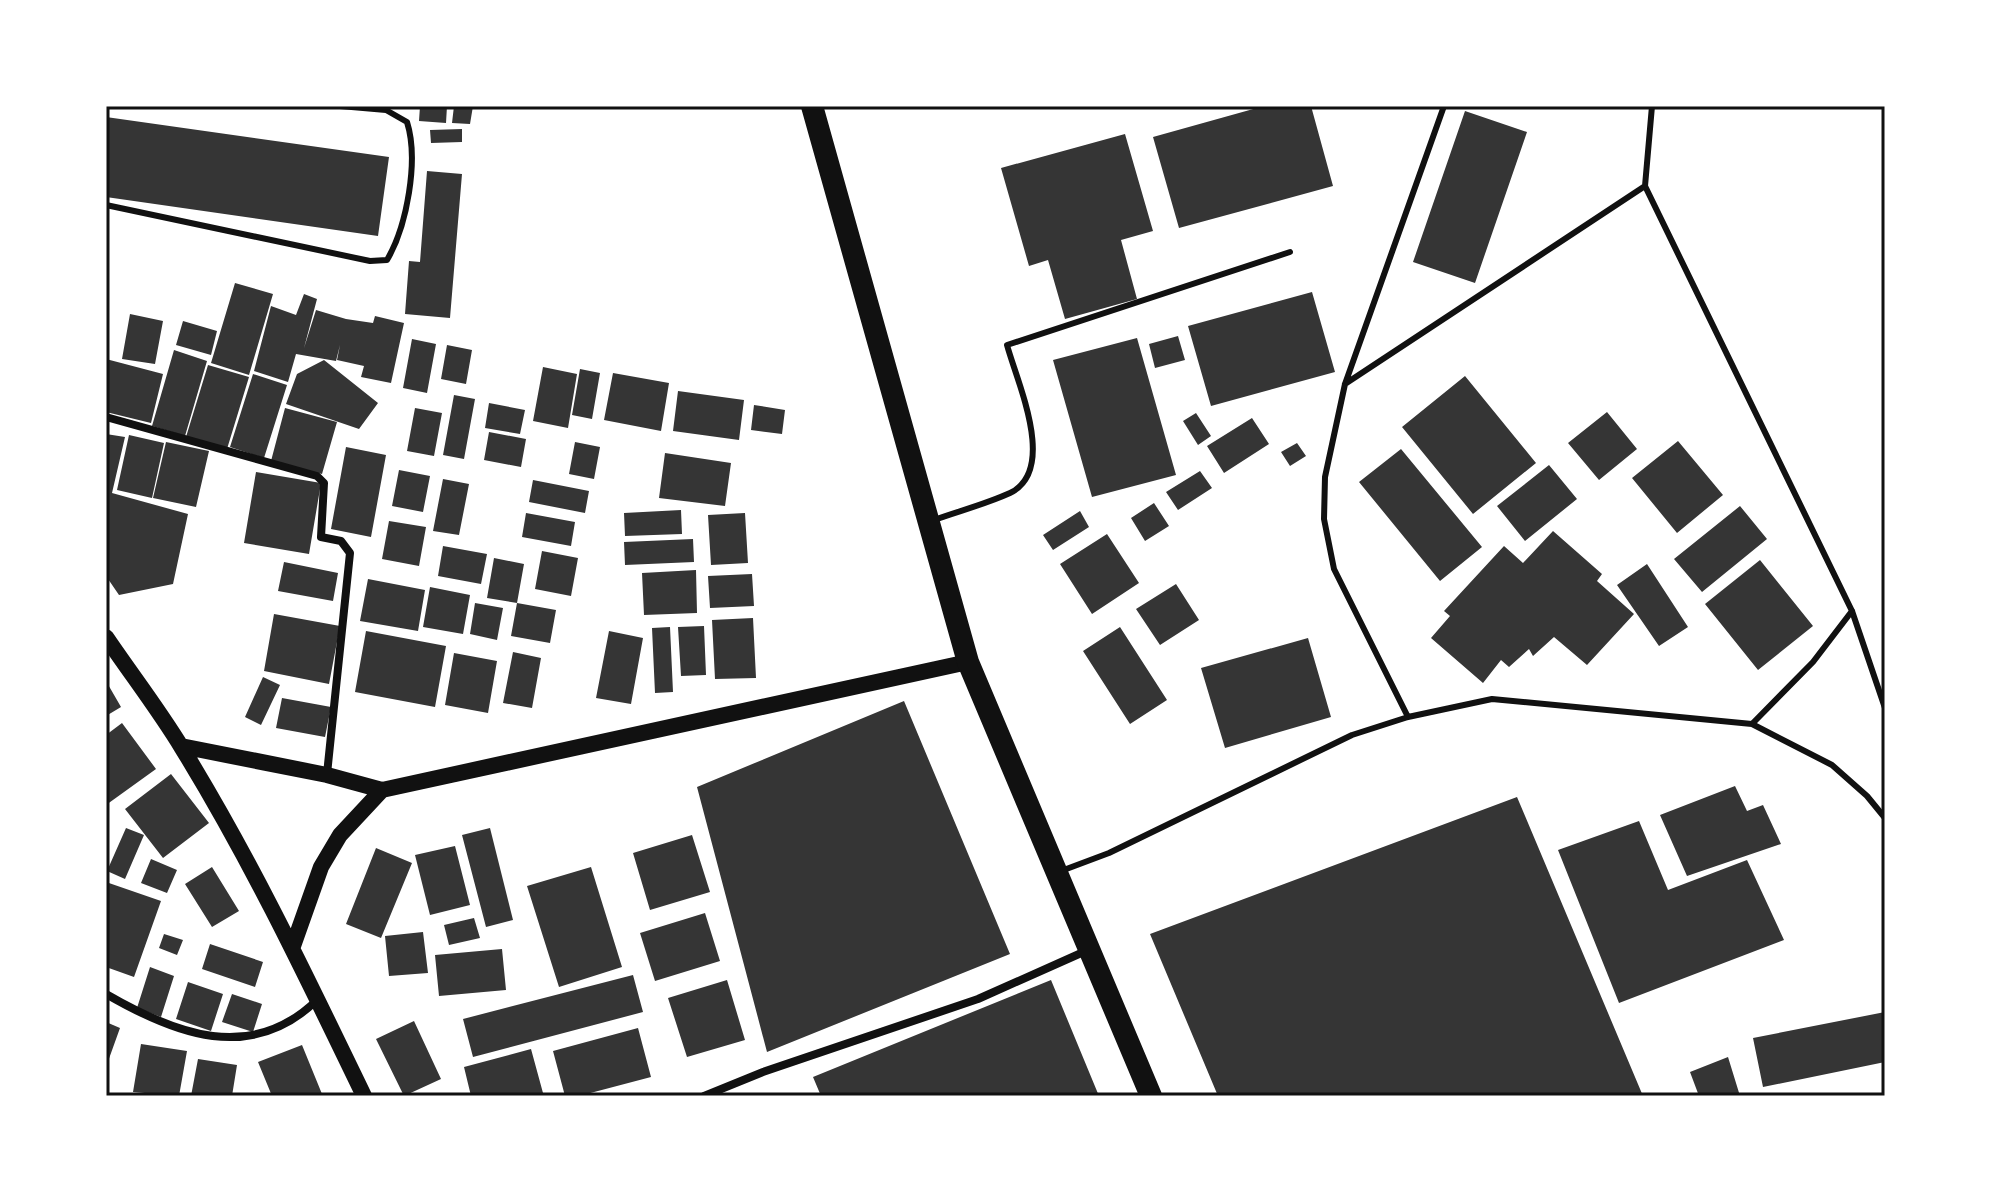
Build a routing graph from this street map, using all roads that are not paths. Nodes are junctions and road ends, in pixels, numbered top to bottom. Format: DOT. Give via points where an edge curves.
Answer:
graph roads {
  1 [pos="340,106"];
  2 [pos="812,106"];
  3 [pos="1444,106"];
  4 [pos="1652,106"];
  5 [pos="1645,186"];
  6 [pos="106,205"];
  7 [pos="1290,252"];
  8 [pos="1345,384"];
  9 [pos="106,417"];
  10 [pos="931,521"];
  11 [pos="1852,611"];
  12 [pos="106,637"];
  13 [pos="968,662"];
  14 [pos="1885,708"];
  15 [pos="1408,717"];
  16 [pos="1752,724"];
  17 [pos="181,746"];
  18 [pos="327,775"];
  19 [pos="382,790"];
  20 [pos="1885,818"];
  21 [pos="1056,873"];
  22 [pos="293,946"];
  23 [pos="1089,950"];
  24 [pos="106,994"];
  25 [pos="317,999"];
  26 [pos="364,1096"];
  27 [pos="704,1096"];
  28 [pos="1151,1096"];
  1 -- 6 [label="lane" via="386,110 407,122 411,132 414,143 401,236 387,260 370,261"];
  2 -- 10 [label="highway"];
  3 -- 8 [label="lane"];
  4 -- 5 [label="lane"];
  5 -- 8 [label="lane"];
  5 -- 11 [label="lane"];
  7 -- 10 [label="lane" via="1007,345 1035,443 1031,471 1013,492"];
  8 -- 15 [label="lane" via="1325,477 1324,519 1334,569"];
  9 -- 18 [label="street" via="317,476 324,483 321,537 341,541 350,553"];
  10 -- 13 [label="highway"];
  11 -- 14 [label="lane"];
  11 -- 16 [label="lane" via="1813,662"];
  12 -- 17 [label="main road"];
  13 -- 19 [label="main road"];
  13 -- 21 [label="highway"];
  15 -- 16 [label="lane" via="1492,699"];
  15 -- 21 [label="lane" via="1352,735 1109,853"];
  16 -- 20 [label="lane" via="1832,765"];
  17 -- 18 [label="main road"];
  17 -- 22 [label="main road"];
  18 -- 19 [label="main road"];
  19 -- 22 [label="main road" via="340,835 321,867"];
  21 -- 23 [label="highway"];
  22 -- 25 [label="main road"];
  23 -- 27 [label="street" via="978,999"];
  23 -- 28 [label="highway"];
  24 -- 25 [label="street" via="150,1019 219,1039 262,1034"];
  25 -- 26 [label="main road"];
}
